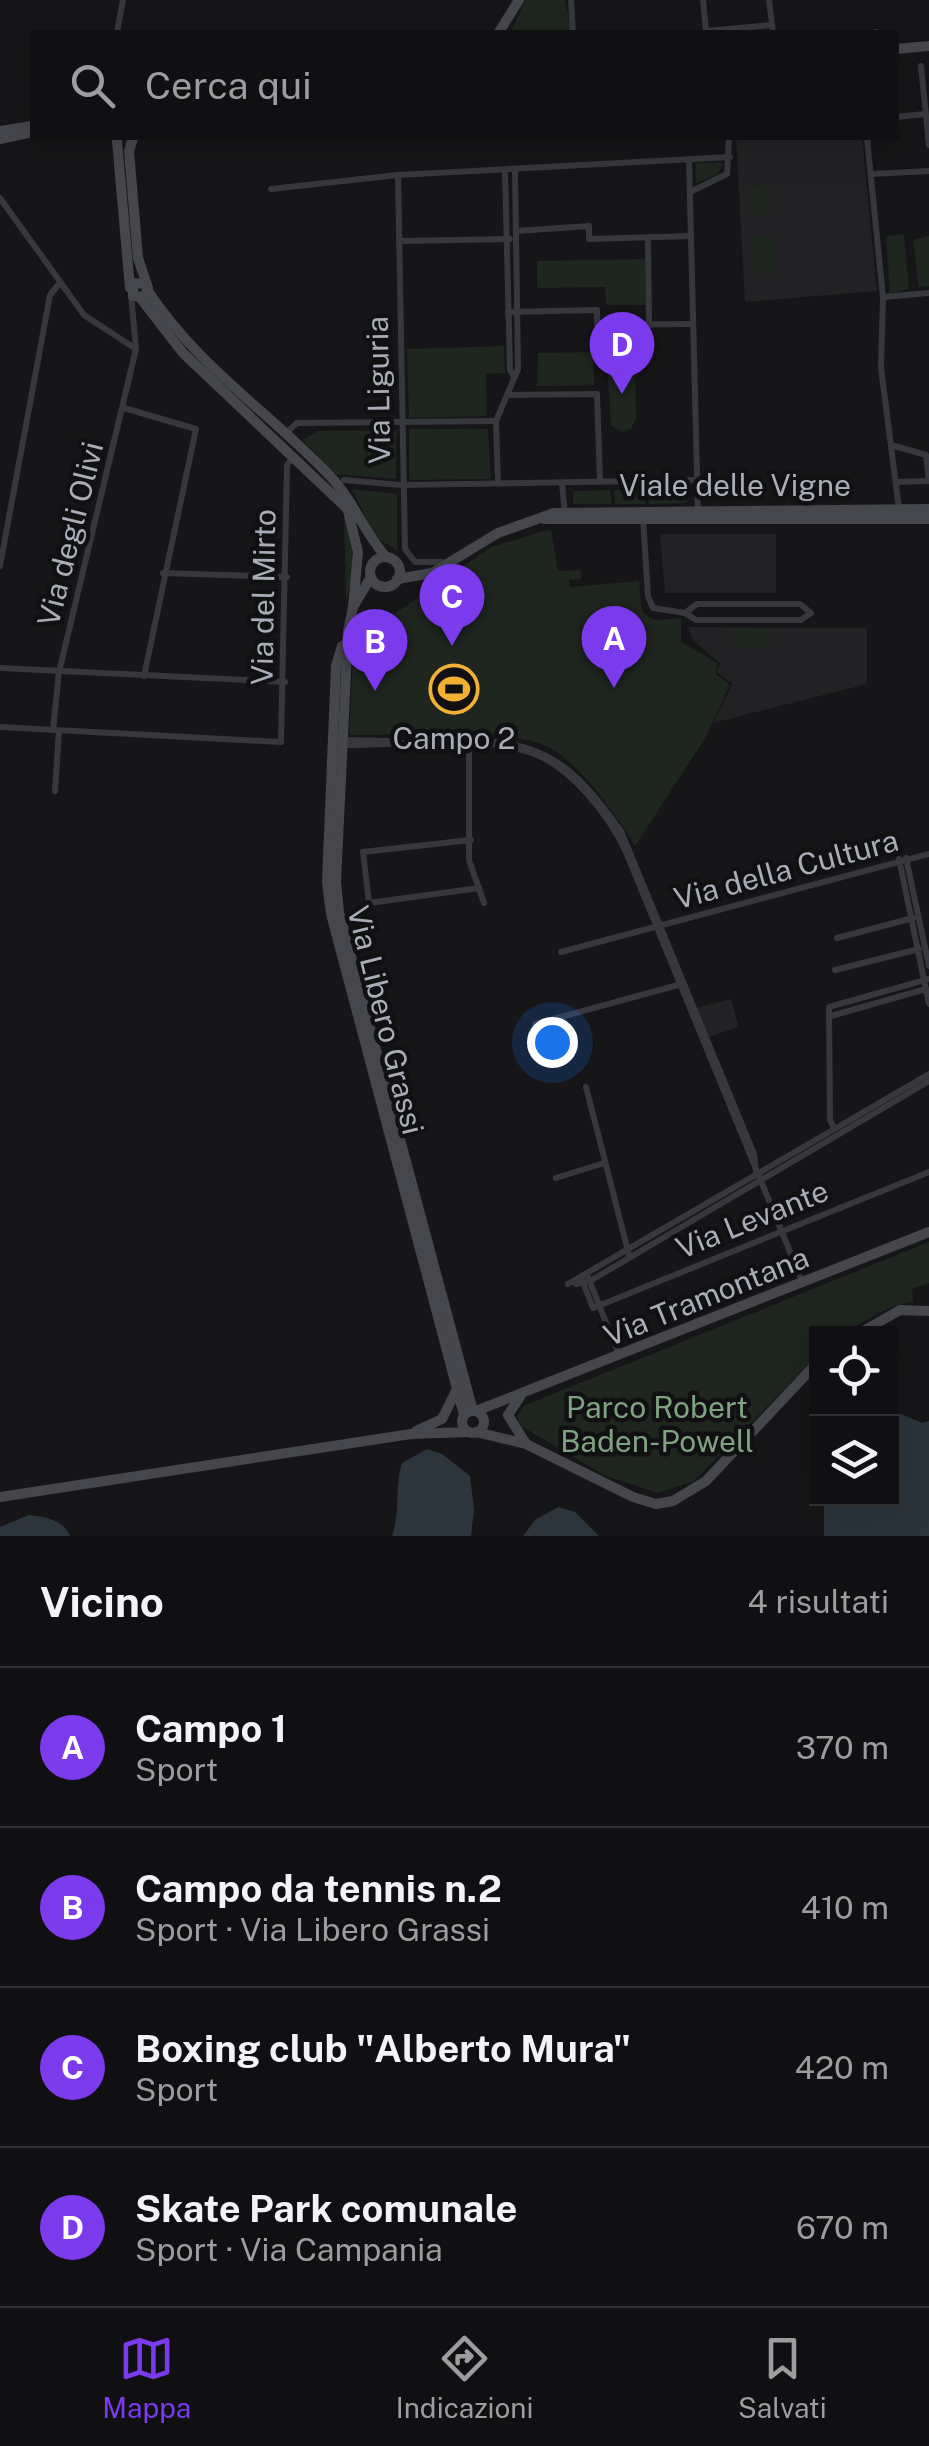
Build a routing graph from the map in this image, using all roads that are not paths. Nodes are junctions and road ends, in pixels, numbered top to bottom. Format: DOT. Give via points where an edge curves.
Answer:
graph roads {
  1 [pos="123,0"];
  2 [pos="518,0"];
  3 [pos="571,0"];
  4 [pos="703,0"];
  5 [pos="769,0"];
  6 [pos="504,29"];
  7 [pos="772,29"];
  8 [pos="117,30"];
  9 [pos="573,30"];
  10 [pos="706,30"];
  11 [pos="929,46"];
  12 [pos="899,49"];
  13 [pos="921,66"];
  14 [pos="927,113"];
  15 [pos="899,117"];
  16 [pos="30,129"];
  17 [pos="30,130"];
  18 [pos="0,131"];
  19 [pos="0,139"];
  20 [pos="113,140"];
  21 [pos="132,140"];
  22 [pos="728,140"];
  23 [pos="868,140"];
  24 [pos="929,146"];
  25 [pos="730,156"];
  26 [pos="689,159"];
  27 [pos="505,170"];
  28 [pos="515,170"];
  29 [pos="929,171"];
  30 [pos="871,174"];
  31 [pos="398,175"];
  32 [pos="271,189"];
  33 [pos="690,192"];
  34 [pos="0,198"];
  35 [pos="513,236"];
  36 [pos="691,236"];
  37 [pos="648,237"];
  38 [pos="399,242"];
  39 [pos="59,284"];
  40 [pos="139,292"];
  41 [pos="929,293"];
  42 [pos="883,297"];
  43 [pos="508,312"];
  44 [pos="518,312"];
  45 [pos="693,324"];
  46 [pos="649,325"];
  47 [pos="133,327"];
  48 [pos="120,341"];
  49 [pos="136,349"];
  50 [pos="211,373"];
  51 [pos="514,377"];
  52 [pos="507,395"];
  53 [pos="124,408"];
  54 [pos="496,421"];
  55 [pos="401,422"];
  56 [pos="285,434"];
  57 [pos="891,445"];
  58 [pos="294,455"];
  59 [pos="344,480"];
  60 [pos="697,480"];
  61 [pos="600,482"];
  62 [pos="896,482"];
  63 [pos="498,483"];
  64 [pos="562,483"];
  65 [pos="401,484"];
  66 [pos="348,510"];
  67 [pos="900,510"];
  68 [pos="929,510"];
  69 [pos="698,514"];
  70 [pos="565,516"];
  71 [pos="929,519"];
  72 [pos="360,520"];
  73 [pos="643,520"];
  74 [pos="368,536"];
  75 [pos="386,557"];
  76 [pos="453,559"];
  77 [pos="374,562"];
  78 [pos="0,566"];
  79 [pos="163,573"];
  80 [pos="398,574"];
  81 [pos="287,577"];
  82 [pos="374,580"];
  83 [pos="354,607"];
  84 [pos="685,613"];
  85 [pos="0,668"];
  86 [pos="59,672"];
  87 [pos="144,676"];
  88 [pos="285,682"];
  89 [pos="0,728"];
  90 [pos="56,730"];
  91 [pos="337,742"];
  92 [pos="439,744"];
  93 [pos="499,745"];
  94 [pos="468,746"];
  95 [pos="56,791"];
  96 [pos="471,840"];
  97 [pos="929,854"];
  98 [pos="903,858"];
  99 [pos="480,888"];
  100 [pos="484,903"];
  101 [pos="915,917"];
  102 [pos="658,927"];
  103 [pos="838,938"];
  104 [pos="921,948"];
  105 [pos="562,952"];
  106 [pos="929,966"];
  107 [pos="835,970"];
  108 [pos="926,980"];
  109 [pos="682,984"];
  110 [pos="927,989"];
  111 [pos="929,1004"];
  112 [pos="831,1016"];
  113 [pos="535,1024"];
  114 [pos="929,1078"];
  115 [pos="586,1086"];
  116 [pos="834,1128"];
  117 [pos="604,1163"];
  118 [pos="929,1172"];
  119 [pos="757,1175"];
  120 [pos="556,1178"];
  121 [pos="781,1231"];
  122 [pos="929,1232"];
  123 [pos="629,1254"];
  124 [pos="804,1284"];
  125 [pos="596,1307"];
  126 [pos="929,1311"];
  127 [pos="872,1326"];
  128 [pos="617,1350"];
  129 [pos="809,1371"];
  130 [pos="462,1388"];
  131 [pos="521,1396"];
  132 [pos="500,1404"];
  133 [pos="473,1420"];
  134 [pos="411,1434"];
  135 [pos="526,1444"];
  136 [pos="0,1497"];
  1 -- 8 [label="street"];
  2 -- 6 [label="main road"];
  3 -- 9 [label="street"];
  4 -- 10 [label="street"];
  5 -- 7 [label="street"];
  11 -- 12 [label="main road"];
  13 -- 14 [label="street"];
  14 -- 15 [label="street"];
  14 -- 24 [label="street"];
  16 -- 18 [label="main road"];
  17 -- 19 [label="main road"];
  20 -- 40 [label="main road"];
  21 -- 40 [label="main road"];
  22 -- 25 [label="street"];
  23 -- 30 [label="street"];
  25 -- 26 [label="street"];
  25 -- 33 [label="street" via="722,179"];
  26 -- 28 [label="street"];
  26 -- 33 [label="street"];
  27 -- 28 [label="street"];
  27 -- 31 [label="street"];
  27 -- 35 [label="street"];
  28 -- 35 [label="street"];
  29 -- 30 [label="street"];
  30 -- 42 [label="street"];
  31 -- 32 [label="street"];
  31 -- 38 [label="street, Via Liguria"];
  33 -- 36 [label="street"];
  34 -- 39 [label="street"];
  35 -- 37 [label="street" via="589,226 589,239"];
  35 -- 38 [label="street"];
  35 -- 43 [label="street"];
  35 -- 44 [label="street"];
  36 -- 37 [label="street"];
  36 -- 45 [label="street"];
  37 -- 46 [label="street"];
  38 -- 55 [label="street, Via Liguria"];
  39 -- 48 [label="street" via="84,316"];
  39 -- 78 [label="street" via="50,295"];
  40 -- 47 [label="street, Via degli Olivi"];
  40 -- 50 [label="main road" via="165,335"];
  41 -- 42 [label="street"];
  42 -- 57 [label="street" via="881,368"];
  43 -- 44 [label="street"];
  43 -- 51 [label="street"];
  44 -- 46 [label="street" via="597,310 597,325"];
  44 -- 51 [label="street"];
  45 -- 46 [label="street"];
  45 -- 60 [label="street"];
  47 -- 48 [label="street"];
  47 -- 49 [label="street, Via degli Olivi"];
  48 -- 49 [label="street"];
  49 -- 53 [label="street, Via degli Olivi"];
  50 -- 56 [label="main road"];
  50 -- 58 [label="main road"];
  51 -- 52 [label="street"];
  52 -- 54 [label="street"];
  52 -- 61 [label="street" via="598,394"];
  53 -- 79 [label="street" via="196,429"];
  53 -- 86 [label="street, Via degli Olivi"];
  54 -- 55 [label="street"];
  54 -- 63 [label="street"];
  55 -- 56 [label="street" via="297,423"];
  55 -- 65 [label="street, Via Liguria"];
  56 -- 72 [label="main road" via="350,497"];
  57 -- 62 [label="street"];
  57 -- 62 [label="street" via="926,455 929,480"];
  58 -- 66 [label="main road"];
  58 -- 81 [label="street, Via del Mirto" via="286,465"];
  59 -- 65 [label="street"];
  60 -- 61 [label="street"];
  60 -- 69 [label="street"];
  61 -- 64 [label="street"];
  62 -- 67 [label="street"];
  63 -- 64 [label="street"];
  63 -- 65 [label="street"];
  64 -- 70 [label="street"];
  65 -- 76 [label="street, Via Liguria" via="407,555 425,564"];
  66 -- 72 [label="main road"];
  66 -- 83 [label="main road" via="358,552"];
  67 -- 68 [label="main road, Viale delle Vigne"];
  67 -- 69 [label="main road, Viale delle Vigne"];
  69 -- 70 [label="main road, Viale delle Vigne"];
  69 -- 71 [label="main road, Viale delle Vigne"];
  69 -- 73 [label="main road, Viale delle Vigne"];
  70 -- 73 [label="main road, Viale delle Vigne"];
  70 -- 76 [label="main road, Viale delle Vigne" via="498,534"];
  72 -- 74 [label="main road"];
  73 -- 84 [label="street" via="653,608"];
  74 -- 75 [label="main road"];
  74 -- 77 [label="main road"];
  75 -- 77 [label="main road"];
  75 -- 80 [label="main road"];
  76 -- 80 [label="main road, Viale delle Vigne" via="422,576"];
  77 -- 82 [label="main road"];
  79 -- 81 [label="street"];
  79 -- 87 [label="street"];
  80 -- 82 [label="main road, Viale delle Vigne" via="386,586"];
  81 -- 88 [label="street, Via del Mirto"];
  82 -- 83 [label="main road"];
  83 -- 91 [label="main road, Via Libero Grassi" via="336,666"];
  84 -- 84 [label="street" via="696,620 801,620 810,613 800,604 697,604"];
  85 -- 86 [label="street"];
  86 -- 87 [label="street"];
  86 -- 90 [label="street, Via degli Olivi"];
  87 -- 88 [label="street"];
  88 -- 90 [label="street, Via del Mirto" via="282,742"];
  89 -- 90 [label="street"];
  90 -- 95 [label="street, Via degli Olivi"];
  91 -- 92 [label="street"];
  91 -- 130 [label="main road, Via Libero Grassi" via="339,912"];
  92 -- 93 [label="street"];
  92 -- 94 [label="street"];
  93 -- 94 [label="street"];
  93 -- 102 [label="street" via="548,760 622,831"];
  94 -- 96 [label="street"];
  96 -- 99 [label="street" via="469,860"];
  96 -- 99 [label="street" via="362,852 370,903"];
  97 -- 98 [label="street, Via della Cultura"];
  98 -- 101 [label="street"];
  98 -- 102 [label="street, Via della Cultura"];
  99 -- 100 [label="street"];
  101 -- 103 [label="street"];
  101 -- 104 [label="street"];
  102 -- 105 [label="street, Via della Cultura"];
  102 -- 109 [label="street"];
  104 -- 106 [label="street"];
  104 -- 107 [label="street"];
  104 -- 108 [label="street"];
  108 -- 110 [label="street"];
  108 -- 112 [label="street" via="830,1007"];
  109 -- 113 [label="street"];
  109 -- 119 [label="street"];
  110 -- 111 [label="street"];
  110 -- 112 [label="street"];
  112 -- 116 [label="street"];
  114 -- 116 [label="street"];
  114 -- 119 [label="street"];
  115 -- 117 [label="street"];
  116 -- 119 [label="street"];
  117 -- 120 [label="street"];
  117 -- 123 [label="street"];
  118 -- 121 [label="street, Via Levante"];
  119 -- 121 [label="street"];
  119 -- 123 [label="street"];
  121 -- 124 [label="street"];
  121 -- 125 [label="street, Via Levante"];
  122 -- 124 [label="main road, Via Tramontana"];
  123 -- 125 [label="street" via="586,1280"];
  124 -- 131 [label="main road, Via Tramontana"];
  125 -- 128 [label="street"];
  126 -- 127 [label="main road" via="900,1310"];
  129 -- 135 [label="main road" via="706,1481 673,1501 633,1497"];
  130 -- 132 [label="main road" via="482,1402"];
  130 -- 133 [label="main road, Via Libero Grassi"];
  130 -- 134 [label="main road" via="442,1420"];
  131 -- 132 [label="main road, Via Tramontana"];
  131 -- 135 [label="main road" via="508,1416"];
  132 -- 133 [label="main road, Via Tramontana"];
  133 -- 134 [label="main road"];
  133 -- 135 [label="main road"];
  134 -- 136 [label="main road"];
}
